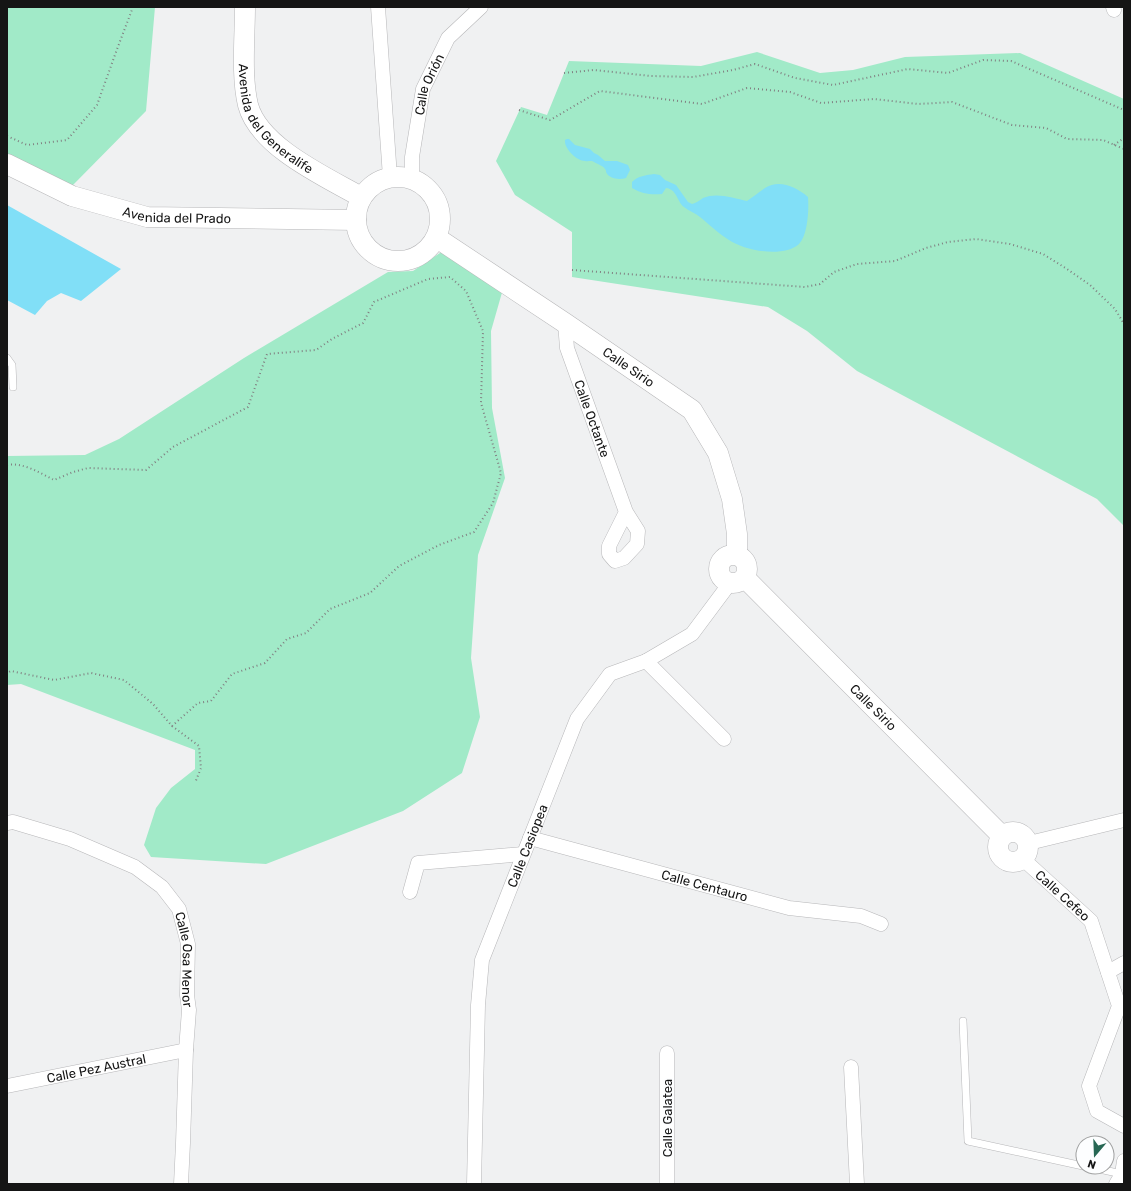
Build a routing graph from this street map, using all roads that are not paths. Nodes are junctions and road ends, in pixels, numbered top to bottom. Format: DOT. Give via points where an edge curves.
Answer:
graph roads {
  1 [pos="245,7"];
  2 [pos="378,7"];
  3 [pos="481,7"];
  4 [pos="7,164"];
  5 [pos="390,177"];
  6 [pos="412,178"];
  7 [pos="362,197"];
  8 [pos="356,220"];
  9 [pos="437,238"];
  10 [pos="565,322"];
  11 [pos="7,358"];
  12 [pos="14,387"];
  13 [pos="626,512"];
  14 [pos="737,580"];
  15 [pos="646,661"];
  16 [pos="724,739"];
  17 [pos="1124,820"];
  18 [pos="7,823"];
  19 [pos="1002,836"];
  20 [pos="530,838"];
  21 [pos="1026,851"];
  22 [pos="523,854"];
  23 [pos="410,892"];
  24 [pos="881,924"];
  25 [pos="1124,963"];
  26 [pos="1108,972"];
  27 [pos="1121,1007"];
  28 [pos="963,1021"];
  29 [pos="186,1050"];
  30 [pos="667,1053"];
  31 [pos="852,1067"];
  32 [pos="7,1086"];
  33 [pos="1124,1126"];
  34 [pos="1075,1164"];
  35 [pos="181,1184"];
  36 [pos="474,1184"];
  37 [pos="667,1184"];
  38 [pos="856,1184"];
  1 -- 7 [label="street, Avenida del Generalife" via="245,77 248,105 255,121 265,134 299,161"];
  2 -- 5 [label="street"];
  3 -- 6 [label="street, Calle Orión" via="448,38 423,89 412,157"];
  4 -- 8 [label="street, Avenida del Prado" via="72,196 147,217"];
  5 -- 6 [label="street"];
  5 -- 7 [label="street" via="378,181"];
  6 -- 9 [label="street" via="425,185 434,196 440,210 441,224"];
  7 -- 8 [label="street" via="357,208"];
  8 -- 9 [label="street" via="359,236 368,249 382,258 397,262 413,259 427,251"];
  9 -- 10 [label="street, Calle Sirio"];
  10 -- 13 [label="street, Calle Octante" via="567,348"];
  10 -- 14 [label="street, Calle Sirio" via="692,410 718,454 732,499 737,555 748,567 747,573"];
  11 -- 12 [label="lane" via="12,365"];
  14 -- 15 [label="street, Calle Casiopea" via="692,634"];
  14 -- 19 [label="street, Calle Sirio"];
  15 -- 16 [label="street"];
  15 -- 20 [label="street, Calle Casiopea" via="610,674 577,719"];
  17 -- 21 [label="street"];
  18 -- 29 [label="street, Calle Osa Menor" via="13,822 70,839 136,867 162,887 179,909 188,944 189,1010"];
  19 -- 21 [label="street" via="1007,832 1021,833 1026,837"];
  19 -- 21 [label="street" via="998,843 998,851 1002,858 1016,862"];
  20 -- 22 [label="street, Calle Casiopea"];
  20 -- 24 [label="street, Calle Centauro" via="789,908 861,916"];
  21 -- 26 [label="street, Calle Cefeo" via="1091,921"];
  22 -- 23 [label="street" via="418,863"];
  22 -- 36 [label="street, Calle Casiopea" via="482,960 478,1005"];
  25 -- 26 [label="street"];
  26 -- 27 [label="street, Calle Cefeo"];
  27 -- 33 [label="street, Calle Cefeo" via="1089,1086 1097,1111"];
  28 -- 34 [label="lane" via="968,1141"];
  29 -- 32 [label="street, Calle Pez Austral"];
  29 -- 35 [label="street, Calle Osa Menor"];
  30 -- 37 [label="street, Calle Galatea"];
  31 -- 38 [label="street"];
}
